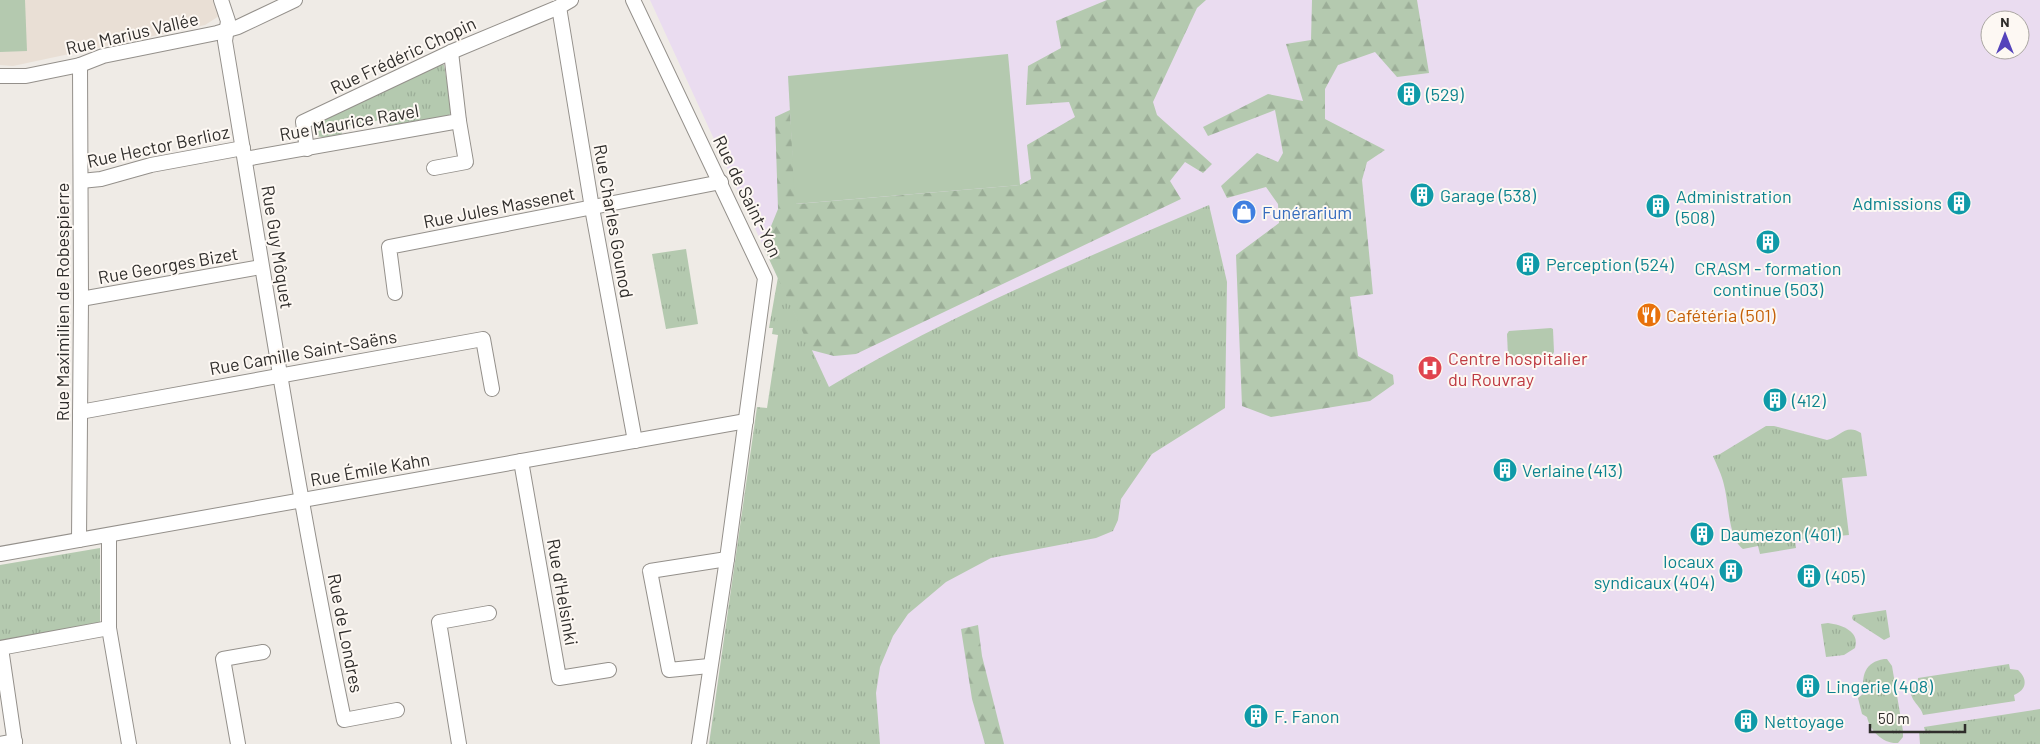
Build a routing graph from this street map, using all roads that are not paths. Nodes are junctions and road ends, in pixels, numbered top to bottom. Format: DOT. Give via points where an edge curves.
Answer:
graph roads {
  1 [pos="221,0"];
  2 [pos="294,0"];
  3 [pos="633,0"];
  4 [pos="564,4"];
  5 [pos="227,30"];
  6 [pos="451,52"];
  7 [pos="80,65"];
  8 [pos="0,76"];
  9 [pos="459,121"];
  10 [pos="307,149"];
  11 [pos="244,153"];
  12 [pos="434,168"];
  13 [pos="81,181"];
  14 [pos="720,182"];
  15 [pos="592,208"];
  16 [pos="261,267"];
  17 [pos="395,293"];
  18 [pos="81,299"];
  19 [pos="280,376"];
  20 [pos="492,389"];
  21 [pos="80,412"];
  22 [pos="746,421"];
  23 [pos="635,441"];
  24 [pos="521,462"];
  25 [pos="303,500"];
  26 [pos="108,535"];
  27 [pos="79,540"];
  28 [pos="0,554"];
  29 [pos="726,559"];
  30 [pos="489,613"];
  31 [pos="108,628"];
  32 [pos="0,648"];
  33 [pos="263,652"];
  34 [pos="710,666"];
  35 [pos="609,670"];
  36 [pos="397,710"];
  37 [pos="15,742"];
  38 [pos="0,744"];
  39 [pos="129,744"];
  40 [pos="238,744"];
  41 [pos="459,744"];
  42 [pos="698,744"];
  1 -- 5 [label="street, Rue Guy Môquet" via="228,21"];
  2 -- 5 [label="street, Rue Marius Vallée"];
  3 -- 14 [label="street, Rue de Saint-Yon"];
  4 -- 6 [label="street, Rue Frédéric Chopin"];
  4 -- 15 [label="street, Rue Charles Gounod"];
  5 -- 7 [label="street, Rue Marius Vallée" via="103,56"];
  5 -- 11 [label="street, Rue Guy Môquet" via="225,41"];
  6 -- 9 [label="street"];
  6 -- 10 [label="street, Rue Frédéric Chopin" via="303,122"];
  7 -- 8 [label="street, Rue Marius Vallée" via="20,77"];
  7 -- 13 [label="street, Rue Maximilien de Robespierre"];
  9 -- 10 [label="street, Rue Maurice Ravel"];
  9 -- 12 [label="street" via="466,162"];
  10 -- 11 [label="street, Rue Maurice Ravel"];
  11 -- 13 [label="street, Rue Hector Berlioz" via="151,165 101,180"];
  11 -- 16 [label="street, Rue Guy Môquet"];
  13 -- 18 [label="street, Rue Maximilien de Robespierre"];
  14 -- 15 [label="street, Rue Jules Massenet"];
  14 -- 22 [label="street, Rue de Saint-Yon" via="765,278"];
  15 -- 17 [label="street, Rue Jules Massenet" via="389,247"];
  15 -- 23 [label="street, Rue Charles Gounod"];
  16 -- 18 [label="street, Rue Georges Bizet"];
  16 -- 19 [label="street, Rue Guy Môquet"];
  18 -- 21 [label="street, Rue Maximilien de Robespierre"];
  19 -- 20 [label="street, Rue Camille Saint-Saëns" via="483,339"];
  19 -- 21 [label="street, Rue Camille Saint-Saëns"];
  19 -- 25 [label="street, Rue Guy Môquet"];
  21 -- 27 [label="street, Rue Maximilien de Robespierre"];
  22 -- 23 [label="street, Rue Émile Kahn"];
  22 -- 29 [label="street, Rue de Saint-Yon"];
  23 -- 24 [label="street, Rue Émile Kahn"];
  24 -- 25 [label="street, Rue Émile Kahn"];
  24 -- 35 [label="street, Rue d'Helsinki" via="559,678"];
  25 -- 26 [label="street, Rue Émile Kahn"];
  25 -- 36 [label="street, Rue de Londres" via="344,720"];
  26 -- 27 [label="street, Rue Émile Kahn"];
  26 -- 31 [label="street"];
  27 -- 28 [label="street, Rue Émile Kahn"];
  29 -- 34 [label="street, Rue de Saint-Yon"];
  29 -- 34 [label="street" via="650,571 668,670"];
  30 -- 41 [label="street" via="439,622"];
  31 -- 32 [label="street"];
  31 -- 39 [label="street"];
  32 -- 37 [label="street"];
  33 -- 40 [label="street" via="223,659"];
  34 -- 42 [label="street, Rue de Saint-Yon"];
  37 -- 38 [label="street"];
}
